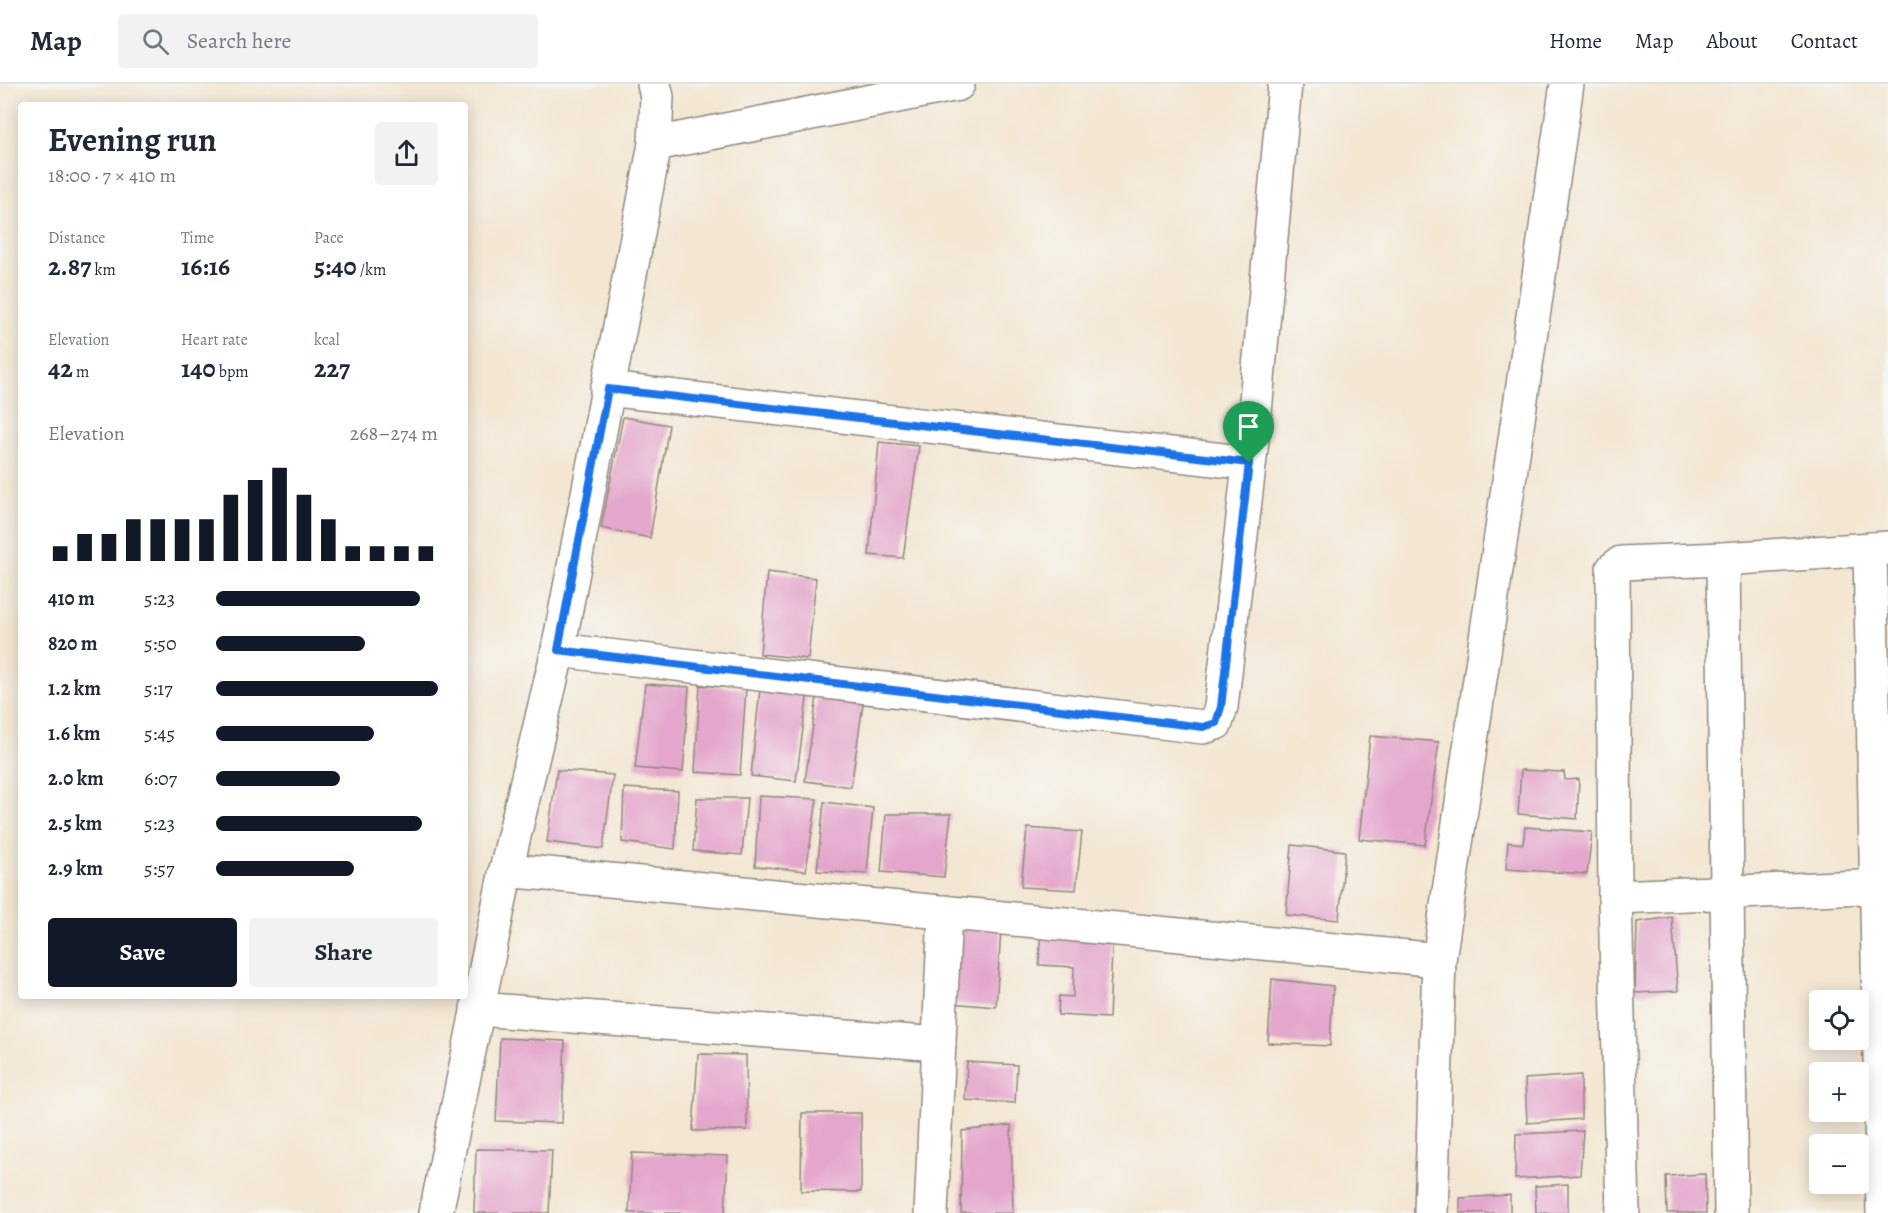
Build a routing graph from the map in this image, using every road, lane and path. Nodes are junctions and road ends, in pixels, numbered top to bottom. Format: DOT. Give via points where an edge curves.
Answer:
graph roads {
  1 [pos="654,84"];
  2 [pos="958,84"];
  3 [pos="1285,84"];
  4 [pos="1568,84"];
  5 [pos="655,144"];
  6 [pos="608,389"];
  7 [pos="1249,463"];
  8 [pos="1879,548"];
  9 [pos="1724,559"];
  10 [pos="558,650"];
  11 [pos="506,870"];
  12 [pos="1882,886"];
  13 [pos="1728,892"];
  14 [pos="1615,897"];
  15 [pos="945,912"];
  16 [pos="1439,960"];
  17 [pos="477,1009"];
  18 [pos="939,1044"];
  19 [pos="436,1213"];
  20 [pos="931,1213"];
  21 [pos="1431,1213"];
  22 [pos="1623,1213"];
  23 [pos="1731,1213"];
  24 [pos="1883,1213"];
  1 -- 5 [label="street"];
  2 -- 5 [label="street"];
  3 -- 7 [label="street"];
  4 -- 16 [label="street"];
  5 -- 6 [label="street"];
  6 -- 7 [label="street"];
  6 -- 10 [label="street"];
  7 -- 10 [label="street" via="1221,707 1216,723 1203,727"];
  8 -- 9 [label="street"];
  8 -- 12 [label="street"];
  9 -- 13 [label="street"];
  9 -- 14 [label="street" via="1621,563 1613,569"];
  10 -- 11 [label="street"];
  11 -- 15 [label="street"];
  11 -- 17 [label="street"];
  12 -- 13 [label="street"];
  12 -- 24 [label="street"];
  13 -- 14 [label="street"];
  13 -- 23 [label="street"];
  14 -- 22 [label="street"];
  15 -- 16 [label="street"];
  15 -- 18 [label="street"];
  16 -- 21 [label="street"];
  17 -- 18 [label="street"];
  17 -- 19 [label="street"];
  18 -- 20 [label="street"];
}
